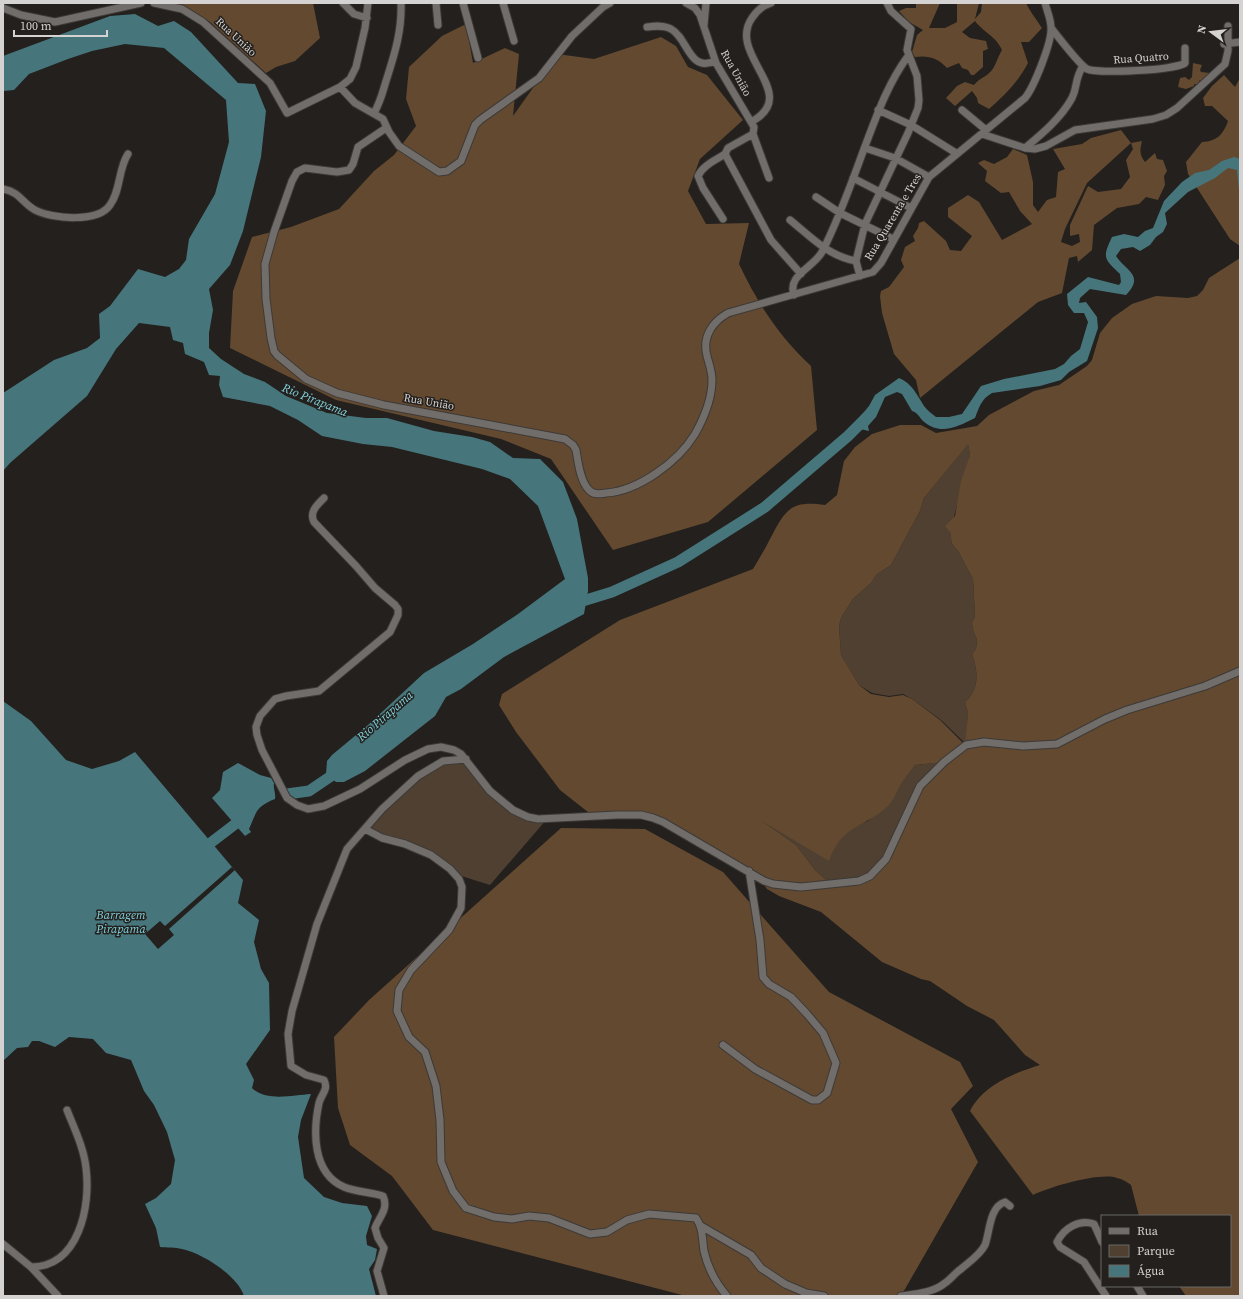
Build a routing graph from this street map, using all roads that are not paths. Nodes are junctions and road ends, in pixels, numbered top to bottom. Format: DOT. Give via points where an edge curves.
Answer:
graph roads {
  1 [pos="141,3"];
  2 [pos="154,3"];
  3 [pos="343,3"];
  4 [pos="368,3"];
  5 [pos="401,3"];
  6 [pos="436,3"];
  7 [pos="463,3"];
  8 [pos="504,3"];
  9 [pos="610,3"];
  10 [pos="686,3"];
  11 [pos="706,3"];
  12 [pos="771,3"];
  13 [pos="887,3"];
  14 [pos="1045,3"];
  15 [pos="602,5"];
  16 [pos="3,8"];
  17 [pos="367,18"];
  18 [pos="438,25"];
  19 [pos="704,25"];
  20 [pos="1228,26"];
  21 [pos="647,27"];
  22 [pos="1052,29"];
  23 [pos="514,41"];
  24 [pos="1240,42"];
  25 [pos="1226,44"];
  26 [pos="1185,48"];
  27 [pos="908,56"];
  28 [pos="478,58"];
  29 [pos="715,61"];
  30 [pos="1083,66"];
  31 [pos="340,87"];
  32 [pos="878,110"];
  33 [pos="962,110"];
  34 [pos="374,113"];
  35 [pos="751,122"];
  36 [pos="911,125"];
  37 [pos="386,128"];
  38 [pos="984,132"];
  39 [pos="753,134"];
  40 [pos="865,148"];
  41 [pos="1025,148"];
  42 [pos="956,153"];
  43 [pos="128,154"];
  44 [pos="725,154"];
  45 [pos="895,158"];
  46 [pos="929,177"];
  47 [pos="769,178"];
  48 [pos="853,178"];
  49 [pos="3,189"];
  50 [pos="880,192"];
  51 [pos="816,197"];
  52 [pos="910,208"];
  53 [pos="840,213"];
  54 [pos="723,219"];
  55 [pos="790,220"];
  56 [pos="865,224"];
  57 [pos="893,239"];
  58 [pos="824,248"];
  59 [pos="856,261"];
  60 [pos="801,274"];
  61 [pos="860,276"];
  62 [pos="794,295"];
  63 [pos="733,312"];
  64 [pos="324,498"];
  65 [pos="1240,671"];
  66 [pos="466,759"];
  67 [pos="365,829"];
  68 [pos="749,871"];
  69 [pos="724,1045"];
  70 [pos="67,1110"];
  71 [pos="1010,1206"];
  72 [pos="701,1226"];
  73 [pos="1101,1240"];
  74 [pos="3,1244"];
  75 [pos="31,1267"];
  76 [pos="1138,1287"];
  77 [pos="58,1296"];
  78 [pos="384,1296"];
  79 [pos="727,1296"];
  80 [pos="824,1296"];
  81 [pos="901,1296"];
  82 [pos="1106,1296"];
  83 [pos="1143,1296"];
  1 -- 16 [label="street" via="55,22 21,15"];
  2 -- 31 [label="street, Rua União" via="182,9 203,22 270,83 284,112 293,112"];
  3 -- 17 [label="street" via="354,14"];
  4 -- 17 [label="street"];
  5 -- 34 [label="street" via="398,41 382,98"];
  6 -- 18 [label="street"];
  7 -- 28 [label="street"];
  8 -- 23 [label="street"];
  9 -- 15 [label="street"];
  10 -- 19 [label="street, Rua União" via="698,12"];
  11 -- 19 [label="street"];
  12 -- 35 [label="street" via="758,10 747,27 751,54 770,96 763,115"];
  13 -- 27 [label="street" via="891,11 911,29"];
  14 -- 22 [label="street"];
  15 -- 37 [label="street" via="564,45 539,78 480,120 472,132 464,156 459,164 451,169 439,172 418,156 404,150"];
  17 -- 31 [label="street" via="353,74"];
  19 -- 29 [label="street, Rua União"];
  20 -- 25 [label="street"];
  21 -- 29 [label="street" via="670,29 699,62 706,64"];
  22 -- 30 [label="street"];
  22 -- 38 [label="street, Rua Quarenta e Tres" via="1028,94"];
  24 -- 25 [label="street"];
  25 -- 41 [label="street" via="1227,59 1221,69 1166,115 1076,130 1040,148"];
  26 -- 30 [label="street, Rua Quatro" via="1183,64 1168,68 1122,71 1092,70"];
  27 -- 32 [label="street"];
  27 -- 36 [label="street" via="917,76 919,92 918,108"];
  29 -- 35 [label="street, Rua União"];
  30 -- 41 [label="street" via="1076,77 1074,94 1068,104 1047,129"];
  31 -- 34 [label="street" via="355,103"];
  32 -- 36 [label="street"];
  32 -- 40 [label="street"];
  33 -- 38 [label="street"];
  34 -- 37 [label="street" via="383,119"];
  35 -- 39 [label="street, Rua União" via="754,127"];
  36 -- 42 [label="street"];
  36 -- 45 [label="street"];
  37 -- 63 [label="street, Rua União" via="358,147 349,170 337,172 305,168 297,172 268,250 265,279 272,345 282,359 315,384 375,403 564,439 576,450 584,482 589,491 597,494 621,491 643,482 660,470 694,436 702,422 711,388 712,374 706,351 709,330 720,318"];
  38 -- 41 [label="street"];
  38 -- 42 [label="street, Rua Quarenta e Tres"];
  39 -- 44 [label="street" via="728,148"];
  39 -- 47 [label="street, Rua União"];
  40 -- 45 [label="street"];
  40 -- 48 [label="street"];
  42 -- 46 [label="street, Rua Quarenta e Tres"];
  43 -- 49 [label="street" via="112,202 107,209 95,215 70,217 41,213 17,193"];
  44 -- 54 [label="street" via="710,163 698,176"];
  44 -- 60 [label="street" via="771,240"];
  45 -- 46 [label="street"];
  45 -- 50 [label="street"];
  46 -- 52 [label="street, Rua Quarenta e Tres"];
  48 -- 50 [label="street"];
  48 -- 53 [label="street"];
  50 -- 52 [label="street"];
  50 -- 56 [label="street"];
  51 -- 53 [label="street"];
  52 -- 57 [label="street, Rua Quarenta e Tres"];
  53 -- 56 [label="street"];
  53 -- 58 [label="street"];
  55 -- 58 [label="street"];
  56 -- 57 [label="street"];
  56 -- 59 [label="street"];
  57 -- 61 [label="street, Rua Quarenta e Tres" via="876,269"];
  58 -- 59 [label="street" via="839,258"];
  58 -- 60 [label="street"];
  59 -- 61 [label="street"];
  60 -- 62 [label="street" via="792,285"];
  61 -- 62 [label="street, Rua Quarenta e Tres"];
  62 -- 63 [label="street, Rua Quarenta e Tres"];
  64 -- 66 [label="street" via="313,512 314,522 375,588 395,605 398,609 397,619 390,632 319,691 275,700 260,716 256,726 257,735 283,792 297,805 314,809 346,797 405,760 436,746 457,751"];
  65 -- 68 [label="street" via="1205,686 1127,710 1057,744 1023,746 984,742 966,745 920,786 886,859 870,876 859,881 786,886 764,881"];
  66 -- 67 [label="street" via="443,761 418,776 396,795"];
  66 -- 68 [label="street" via="502,802 528,817 538,819 640,815 653,818"];
  67 -- 72 [label="street" via="382,838 431,855 459,879 461,908 449,930 412,970 399,990 396,1011 409,1037 425,1052 436,1086 441,1162 453,1191 466,1208 494,1217 549,1218 590,1234 607,1232 627,1220 649,1214 696,1218"];
  67 -- 78 [label="street" via="347,849 317,924 292,1011 288,1050 291,1066 325,1082 319,1104 316,1136 317,1154 326,1171 344,1187 383,1196 385,1201 385,1209 375,1228 384,1248 376,1271"];
  68 -- 69 [label="street" via="760,940 762,977 790,997 815,1024 834,1056 836,1069 827,1093 818,1100 812,1100 755,1069"];
  70 -- 75 [label="street" via="86,1166 86,1200 82,1221 69,1250 58,1260 49,1265"];
  71 -- 81 [label="street" via="1005,1202 998,1207 984,1246 974,1259 944,1284 922,1294"];
  72 -- 79 [label="street" via="710,1272"];
  72 -- 80 [label="street" via="751,1255 761,1268 785,1284 806,1294"];
  73 -- 82 [label="street" via="1094,1224 1080,1222 1060,1237 1058,1242 1060,1247 1084,1262"];
  74 -- 75 [label="street"];
  75 -- 77 [label="street"];
  76 -- 83 [label="street"];
}
